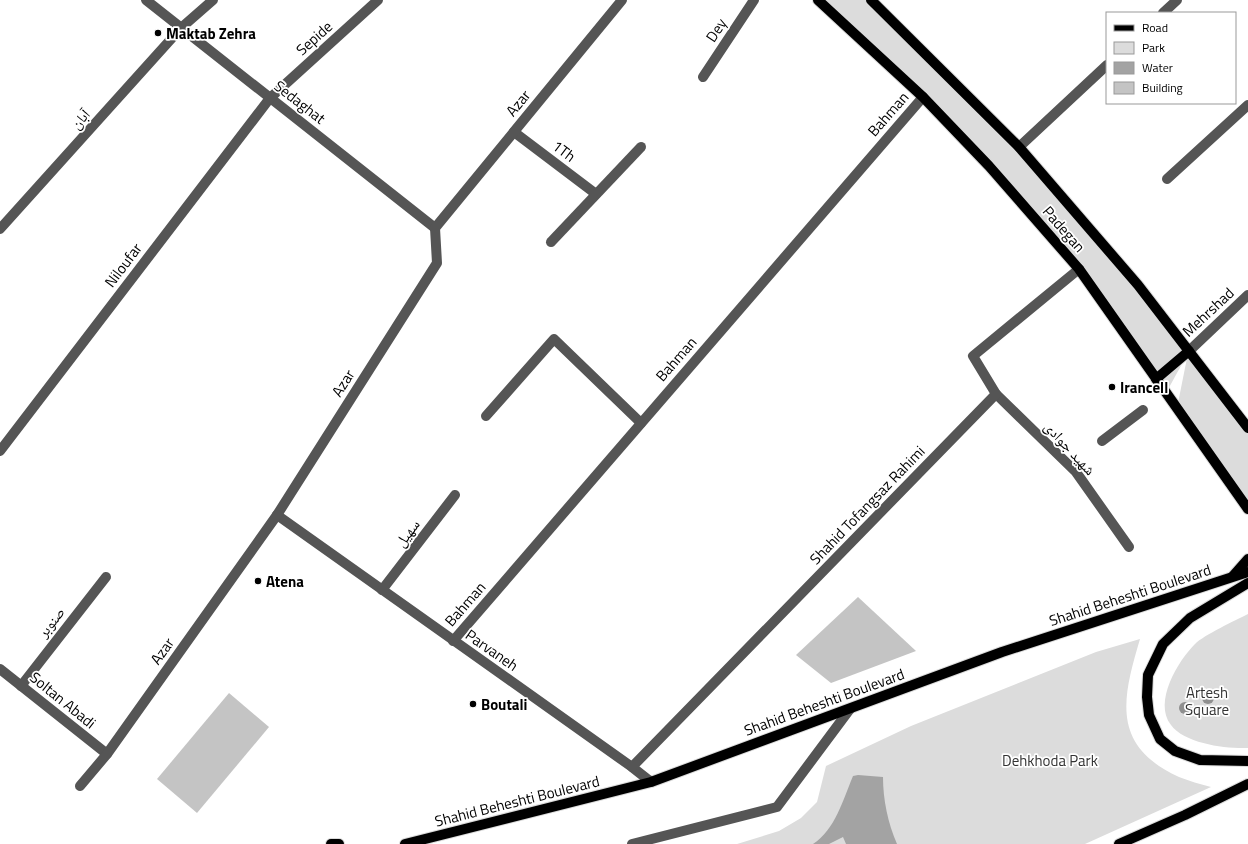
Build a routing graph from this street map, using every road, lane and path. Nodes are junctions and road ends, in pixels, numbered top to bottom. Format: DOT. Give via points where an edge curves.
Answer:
graph roads {
  1 [pos="146,0"];
  2 [pos="213,0"];
  3 [pos="378,0"];
  4 [pos="622,0"];
  5 [pos="754,0"];
  6 [pos="818,0"];
  7 [pos="871,0"];
  8 [pos="1177,0"];
  9 [pos="1164,12"];
  10 [pos="181,28"];
  11 [pos="1106,66"];
  12 [pos="703,77"];
  13 [pos="923,97"];
  14 [pos="270,98"];
  15 [pos="1248,105"];
  16 [pos="514,132"];
  17 [pos="641,147"];
  18 [pos="1019,147"];
  19 [pos="1167,180"];
  20 [pos="596,194"];
  21 [pos="435,228"];
  22 [pos="0,229"];
  23 [pos="551,242"];
  24 [pos="1079,269"];
  25 [pos="1248,295"];
  26 [pos="1188,351"];
  27 [pos="1156,379"];
  28 [pos="996,394"];
  29 [pos="1143,410"];
  30 [pos="486,416"];
  31 [pos="641,423"];
  32 [pos="1248,428"];
  33 [pos="1102,441"];
  34 [pos="0,451"];
  35 [pos="455,495"];
  36 [pos="1248,509"];
  37 [pos="278,514"];
  38 [pos="1129,547"];
  39 [pos="1248,559"];
  40 [pos="1248,572"];
  41 [pos="1233,576"];
  42 [pos="106,578"];
  43 [pos="1248,583"];
  44 [pos="382,590"];
  45 [pos="453,640"];
  46 [pos="0,669"];
  47 [pos="21,686"];
  48 [pos="850,709"];
  49 [pos="107,754"];
  50 [pos="1248,761"];
  51 [pos="632,767"];
  52 [pos="651,782"];
  53 [pos="1248,784"];
  54 [pos="80,786"];
  55 [pos="405,844"];
  56 [pos="632,844"];
  57 [pos="1119,844"];
  1 -- 10 [label="street, Sedaghat"];
  2 -- 10 [label="street, آبان"];
  3 -- 14 [label="street, Sepide"];
  4 -- 16 [label="street, Azar"];
  5 -- 12 [label="street, Dey"];
  6 -- 13 [label="main road, Padegan"];
  7 -- 18 [label="main road, Padegan"];
  8 -- 9 [label="street"];
  10 -- 14 [label="street, Sedaghat"];
  10 -- 22 [label="street, آبان"];
  11 -- 18 [label="street"];
  13 -- 24 [label="main road, Padegan" via="989,166"];
  13 -- 31 [label="street, Bahman"];
  14 -- 21 [label="street, Sedaghat"];
  14 -- 34 [label="street, Niloufar"];
  15 -- 19 [label="street"];
  16 -- 20 [label="street, 1Th"];
  16 -- 21 [label="street, Azar"];
  17 -- 20 [label="street"];
  18 -- 26 [label="main road, Padegan" via="1138,285"];
  20 -- 23 [label="street"];
  21 -- 37 [label="street, Azar" via="437,263"];
  24 -- 27 [label="main road, Padegan"];
  24 -- 28 [label="street" via="973,356"];
  25 -- 26 [label="street, Mehrshad"];
  26 -- 27 [label="main road"];
  26 -- 32 [label="main road, Padegan"];
  27 -- 36 [label="main road, Padegan"];
  28 -- 38 [label="street, شهید جوادی" via="1076,472"];
  28 -- 51 [label="street, Shahid Tofangsaz Rahimi"];
  29 -- 33 [label="street"];
  30 -- 31 [label="street" via="554,339"];
  31 -- 45 [label="street, Bahman"];
  35 -- 44 [label="street, سهیل"];
  37 -- 44 [label="street, Parvaneh"];
  37 -- 49 [label="street, Azar"];
  39 -- 41 [label="main road"];
  40 -- 41 [label="main road, Shahid Beheshti Boulevard"];
  41 -- 48 [label="main road, Shahid Beheshti Boulevard" via="1002,652"];
  42 -- 47 [label="street, صنوبر"];
  43 -- 50 [label="main road" via="1190,618 1163,644 1148,675 1146,697 1149,715 1160,739 1175,752 1200,760"];
  44 -- 45 [label="street, Parvaneh"];
  45 -- 51 [label="street, Parvaneh"];
  46 -- 47 [label="street, Soltan Abadi"];
  47 -- 49 [label="street, Soltan Abadi"];
  48 -- 52 [label="main road, Shahid Beheshti Boulevard"];
  48 -- 56 [label="street" via="777,807"];
  49 -- 54 [label="street, Azar"];
  51 -- 52 [label="street, Parvaneh"];
  52 -- 55 [label="main road, Shahid Beheshti Boulevard"];
  53 -- 57 [label="main road"];
}
